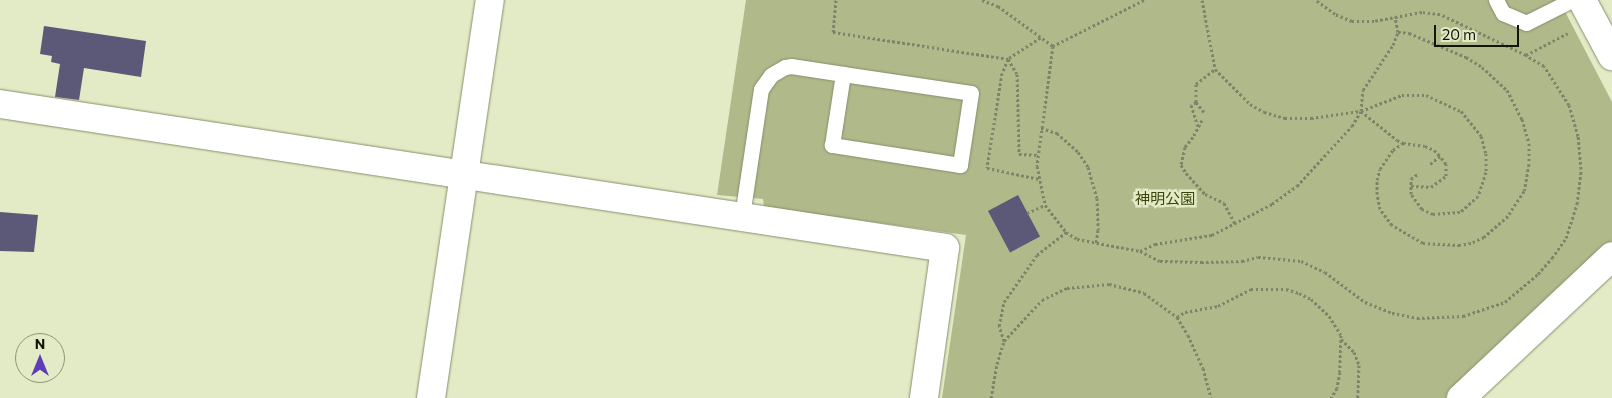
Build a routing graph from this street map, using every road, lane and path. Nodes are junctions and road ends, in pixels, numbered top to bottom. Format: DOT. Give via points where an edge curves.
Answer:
graph roads {
  1 [pos="490,0"];
  2 [pos="982,0"];
  3 [pos="1144,0"];
  4 [pos="1202,0"];
  5 [pos="1316,0"];
  6 [pos="1496,0"];
  7 [pos="1572,0"];
  8 [pos="1587,10"];
  9 [pos="1395,16"];
  10 [pos="1398,32"];
  11 [pos="1041,37"];
  12 [pos="1053,46"];
  13 [pos="1526,55"];
  14 [pos="1612,56"];
  15 [pos="1215,69"];
  16 [pos="843,74"];
  17 [pos="1196,102"];
  18 [pos="0,104"];
  19 [pos="1361,110"];
  20 [pos="1204,112"];
  21 [pos="1202,120"];
  22 [pos="1198,127"];
  23 [pos="1041,128"];
  24 [pos="1403,143"];
  25 [pos="1440,156"];
  26 [pos="1430,164"];
  27 [pos="1419,173"];
  28 [pos="465,175"];
  29 [pos="1039,179"];
  30 [pos="1411,186"];
  31 [pos="1045,205"];
  32 [pos="1027,213"];
  33 [pos="742,216"];
  34 [pos="1235,224"];
  35 [pos="1066,232"];
  36 [pos="1096,244"];
  37 [pos="1140,251"];
  38 [pos="1612,256"];
  39 [pos="1177,317"];
  40 [pos="1341,339"];
  41 [pos="1004,341"];
  42 [pos="432,398"];
  43 [pos="924,398"];
  44 [pos="991,398"];
  45 [pos="1211,398"];
  46 [pos="1331,398"];
  47 [pos="1358,398"];
  48 [pos="1461,398"];
  1 -- 28 [label="street"];
  2 -- 11 [label="path" via="998,6"];
  3 -- 12 [label="path"];
  4 -- 15 [label="path"];
  5 -- 9 [label="path" via="1335,14 1352,21 1374,21"];
  6 -- 7 [label="lane" via="1503,13 1526,23"];
  8 -- 13 [label="path"];
  8 -- 14 [label="street"];
  9 -- 10 [label="path"];
  9 -- 13 [label="path" via="1422,12 1440,14"];
  10 -- 19 [label="path" via="1387,56 1363,90"];
  10 -- 24 [label="path" via="1409,33 1466,57 1507,90 1522,118 1529,144 1524,191 1508,216 1477,240 1460,245 1423,243 1392,225 1380,209 1377,194 1380,169 1393,150"];
  11 -- 12 [label="path"];
  11 -- 29 [label="path" via="1009,58 1002,73 988,168"];
  12 -- 23 [label="path"];
  13 -- 37 [label="path" via="1544,66 1569,105 1578,136 1581,169 1577,204 1566,238 1538,274 1505,302 1463,316 1417,318 1392,313 1365,302 1324,272 1301,261 1258,257 1201,262 1160,260"];
  15 -- 17 [label="path" via="1196,84"];
  15 -- 19 [label="path" via="1250,104 1285,118 1311,118"];
  16 -- 16 [label="lane" via="832,145 960,165 971,93"];
  16 -- 33 [label="lane" via="785,67 764,81"];
  17 -- 20 [label="path"];
  17 -- 22 [label="path" via="1191,105"];
  18 -- 28 [label="street"];
  19 -- 24 [label="path"];
  19 -- 30 [label="path" via="1402,95 1426,95 1461,112 1482,136 1486,172 1478,196 1465,208 1453,213 1433,214 1422,209 1411,194"];
  19 -- 34 [label="path" via="1352,126 1297,186"];
  21 -- 22 [label="path"];
  22 -- 34 [label="path" via="1184,147 1181,165 1205,194 1224,203"];
  23 -- 29 [label="path" via="1037,155"];
  23 -- 36 [label="path" via="1057,133 1078,152 1088,167 1097,198"];
  24 -- 25 [label="path" via="1425,146"];
  25 -- 26 [label="path"];
  25 -- 30 [label="path" via="1446,164 1446,176 1431,187"];
  27 -- 30 [label="path" via="1411,179"];
  28 -- 33 [label="street"];
  28 -- 42 [label="street"];
  29 -- 31 [label="path"];
  31 -- 32 [label="path"];
  31 -- 35 [label="path"];
  33 -- 43 [label="street" via="945,248"];
  34 -- 37 [label="path" via="1212,235 1155,244"];
  35 -- 36 [label="path"];
  35 -- 41 [label="path" via="1037,255 1004,302 999,326"];
  36 -- 37 [label="path"];
  38 -- 48 [label="street"];
  39 -- 40 [label="path" via="1185,312 1218,306 1251,289 1286,289 1300,293 1320,307 1329,316"];
  39 -- 41 [label="path" via="1144,292 1109,284 1088,284 1067,288 1042,300"];
  39 -- 45 [label="path" via="1203,368"];
  40 -- 46 [label="path" via="1340,372"];
  40 -- 47 [label="path" via="1354,352 1359,365"];
  41 -- 44 [label="path"];
}
